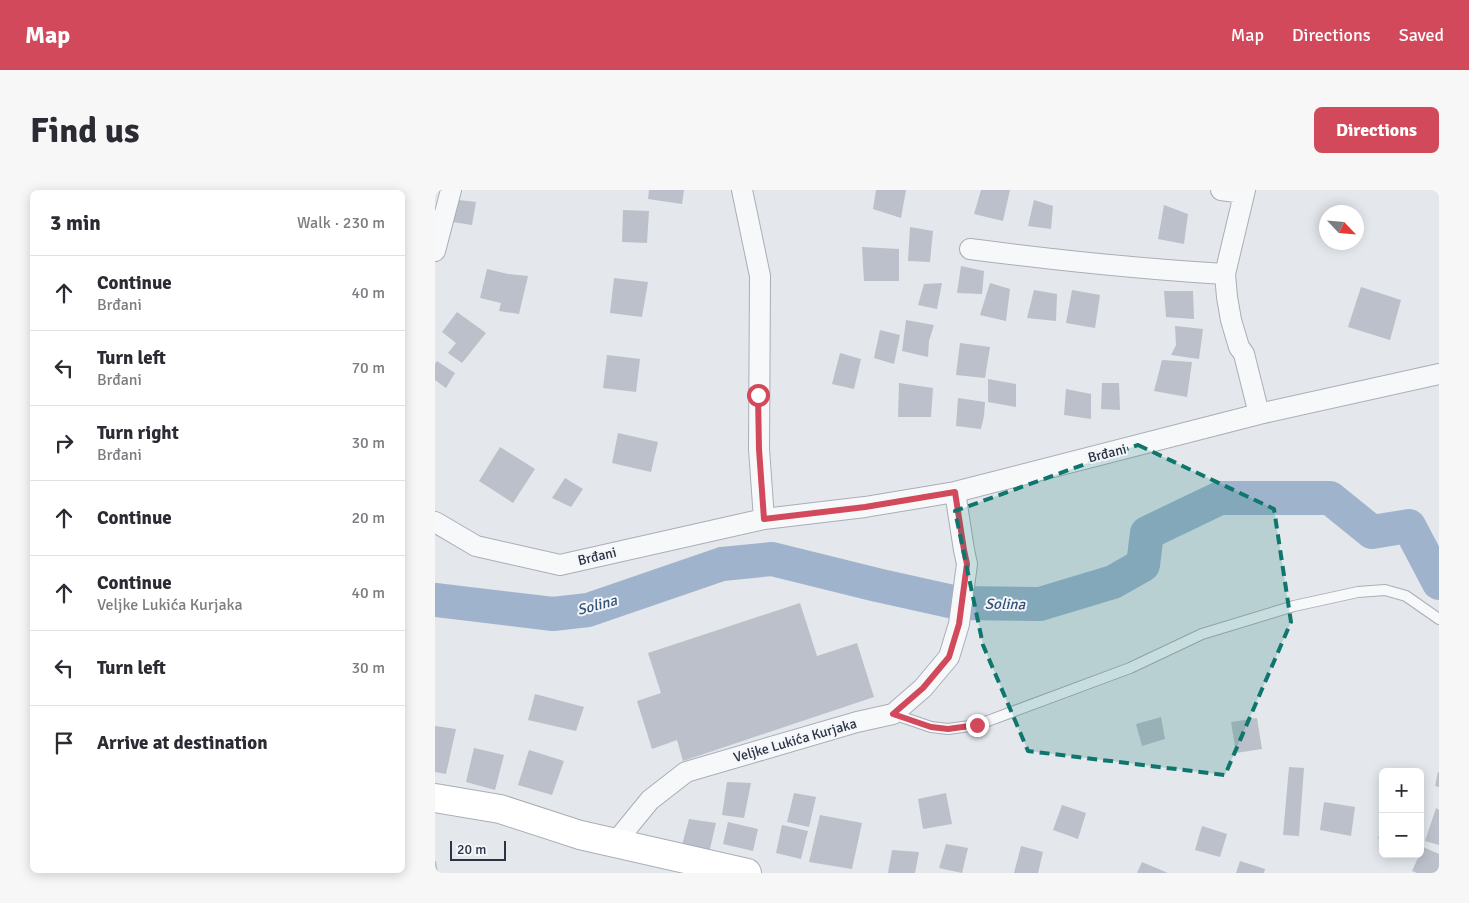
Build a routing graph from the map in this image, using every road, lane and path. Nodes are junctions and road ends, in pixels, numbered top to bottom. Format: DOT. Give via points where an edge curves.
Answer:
graph roads {
  1 [pos="451,190"];
  2 [pos="742,190"];
  3 [pos="1221,190"];
  4 [pos="1244,192"];
  5 [pos="970,249"];
  6 [pos="435,251"];
  7 [pos="1225,274"];
  8 [pos="1439,374"];
  9 [pos="1259,414"];
  10 [pos="955,492"];
  11 [pos="764,519"];
  12 [pos="435,522"];
  13 [pos="1439,619"];
  14 [pos="893,714"];
  15 [pos="435,798"];
  16 [pos="613,844"];
  17 [pos="747,873"];
  1 -- 6 [label="street"];
  2 -- 11 [label="street" via="760,276 759,449"];
  3 -- 4 [label="street"];
  4 -- 7 [label="street"];
  5 -- 7 [label="street" via="1153,270"];
  7 -- 9 [label="street" via="1231,320"];
  8 -- 9 [label="street, Brđani"];
  9 -- 10 [label="street, Brđani"];
  10 -- 11 [label="street, Brđani"];
  10 -- 14 [label="street, Veljke Lukića Kurjaka" via="967,564 959,624 949,657 923,688"];
  11 -- 12 [label="street, Brđani" via="560,565 476,546"];
  13 -- 14 [label="lane" via="1407,596 1385,590 1358,592 1294,606 1202,634 1130,668 977,725 948,729 931,727"];
  14 -- 16 [label="street, Veljke Lukića Kurjaka" via="686,772 651,800"];
  15 -- 16 [label="main road" via="500,809"];
  16 -- 17 [label="main road"];
}
